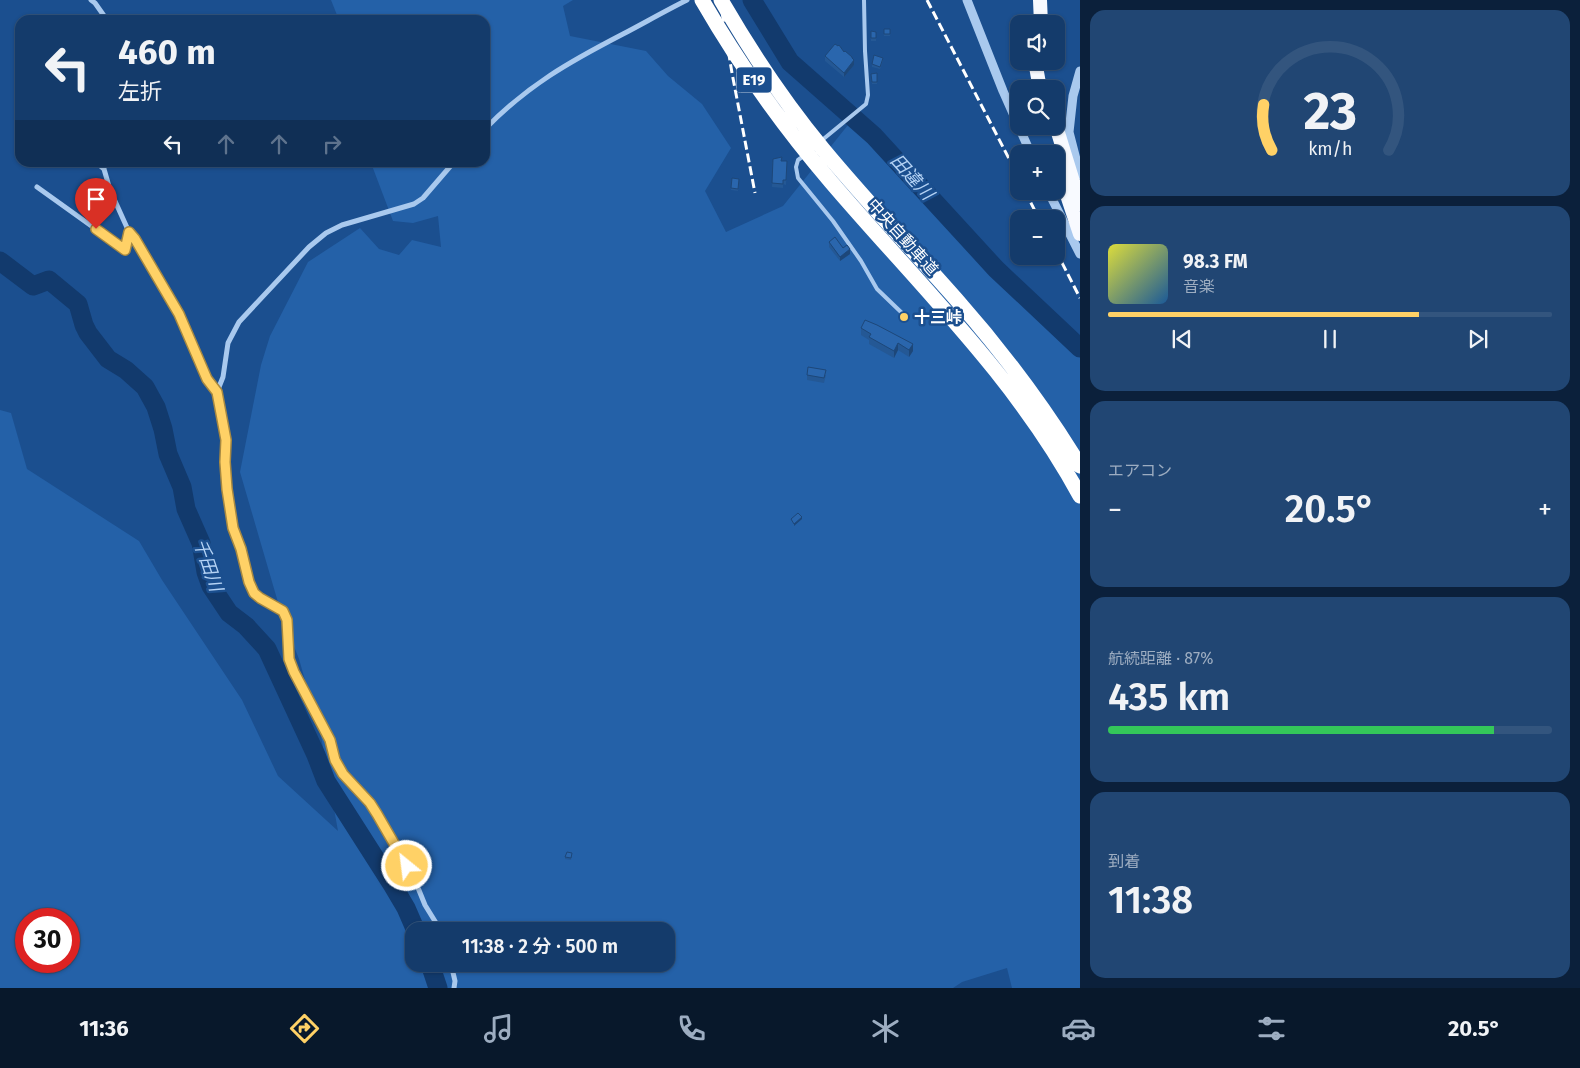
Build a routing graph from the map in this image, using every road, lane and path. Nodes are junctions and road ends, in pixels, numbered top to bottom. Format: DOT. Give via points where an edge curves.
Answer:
graph roads {
  1 [pos="91,0"];
  2 [pos="687,0"];
  3 [pos="702,0"];
  4 [pos="721,0"];
  5 [pos="864,0"];
  6 [pos="967,0"];
  7 [pos="1032,0"];
  8 [pos="1040,0"];
  9 [pos="730,7"];
  10 [pos="104,15"];
  11 [pos="1032,15"];
  12 [pos="1041,15"];
  13 [pos="1080,71"];
  14 [pos="490,124"];
  15 [pos="1059,135"];
  16 [pos="1027,145"];
  17 [pos="817,153"];
  18 [pos="101,167"];
  19 [pos="450,167"];
  20 [pos="104,170"];
  21 [pos="1080,175"];
  22 [pos="37,186"];
  23 [pos="1065,189"];
  24 [pos="1053,200"];
  25 [pos="1080,204"];
  26 [pos="129,232"];
  27 [pos="1080,234"];
  28 [pos="1080,254"];
  29 [pos="902,313"];
  30 [pos="217,392"];
  31 [pos="1080,466"];
  32 [pos="1080,496"];
  33 [pos="435,922"];
  34 [pos="453,972"];
  35 [pos="454,988"];
  1 -- 10 [label="street"];
  2 -- 14 [label="street" via="553,72"];
  3 -- 17 [label="highway, 中央自動車道 / E19" via="741,62"];
  4 -- 9 [label="highway, 中央自動車道 / E19"];
  5 -- 29 [label="lane" via="866,104 798,160 796,172 878,289"];
  6 -- 16 [label="street"];
  7 -- 11 [label="highway"];
  8 -- 12 [label="highway"];
  9 -- 17 [label="highway, 中央自動車道 / E19"];
  13 -- 21 [label="street" via="1073,96 1070,132"];
  15 -- 25 [label="highway"];
  17 -- 31 [label="highway, 中央自動車道 / E19" via="957,300 1013,368"];
  17 -- 32 [label="highway, 中央自動車道 / E19" via="1002,378 1050,445"];
  18 -- 20 [label="street"];
  19 -- 30 [label="street" via="414,204 342,224 309,247 239,322 228,342"];
  20 -- 26 [label="street"];
  22 -- 26 [label="street" via="125,250"];
  23 -- 27 [label="highway"];
  24 -- 28 [label="street"];
  26 -- 30 [label="street" via="179,314 207,379"];
  30 -- 33 [label="street" via="226,440 227,489 233,528 249,582 254,593 283,611 287,620 289,659 330,740 335,760 377,814 401,853"];
  34 -- 35 [label="street"];
}
